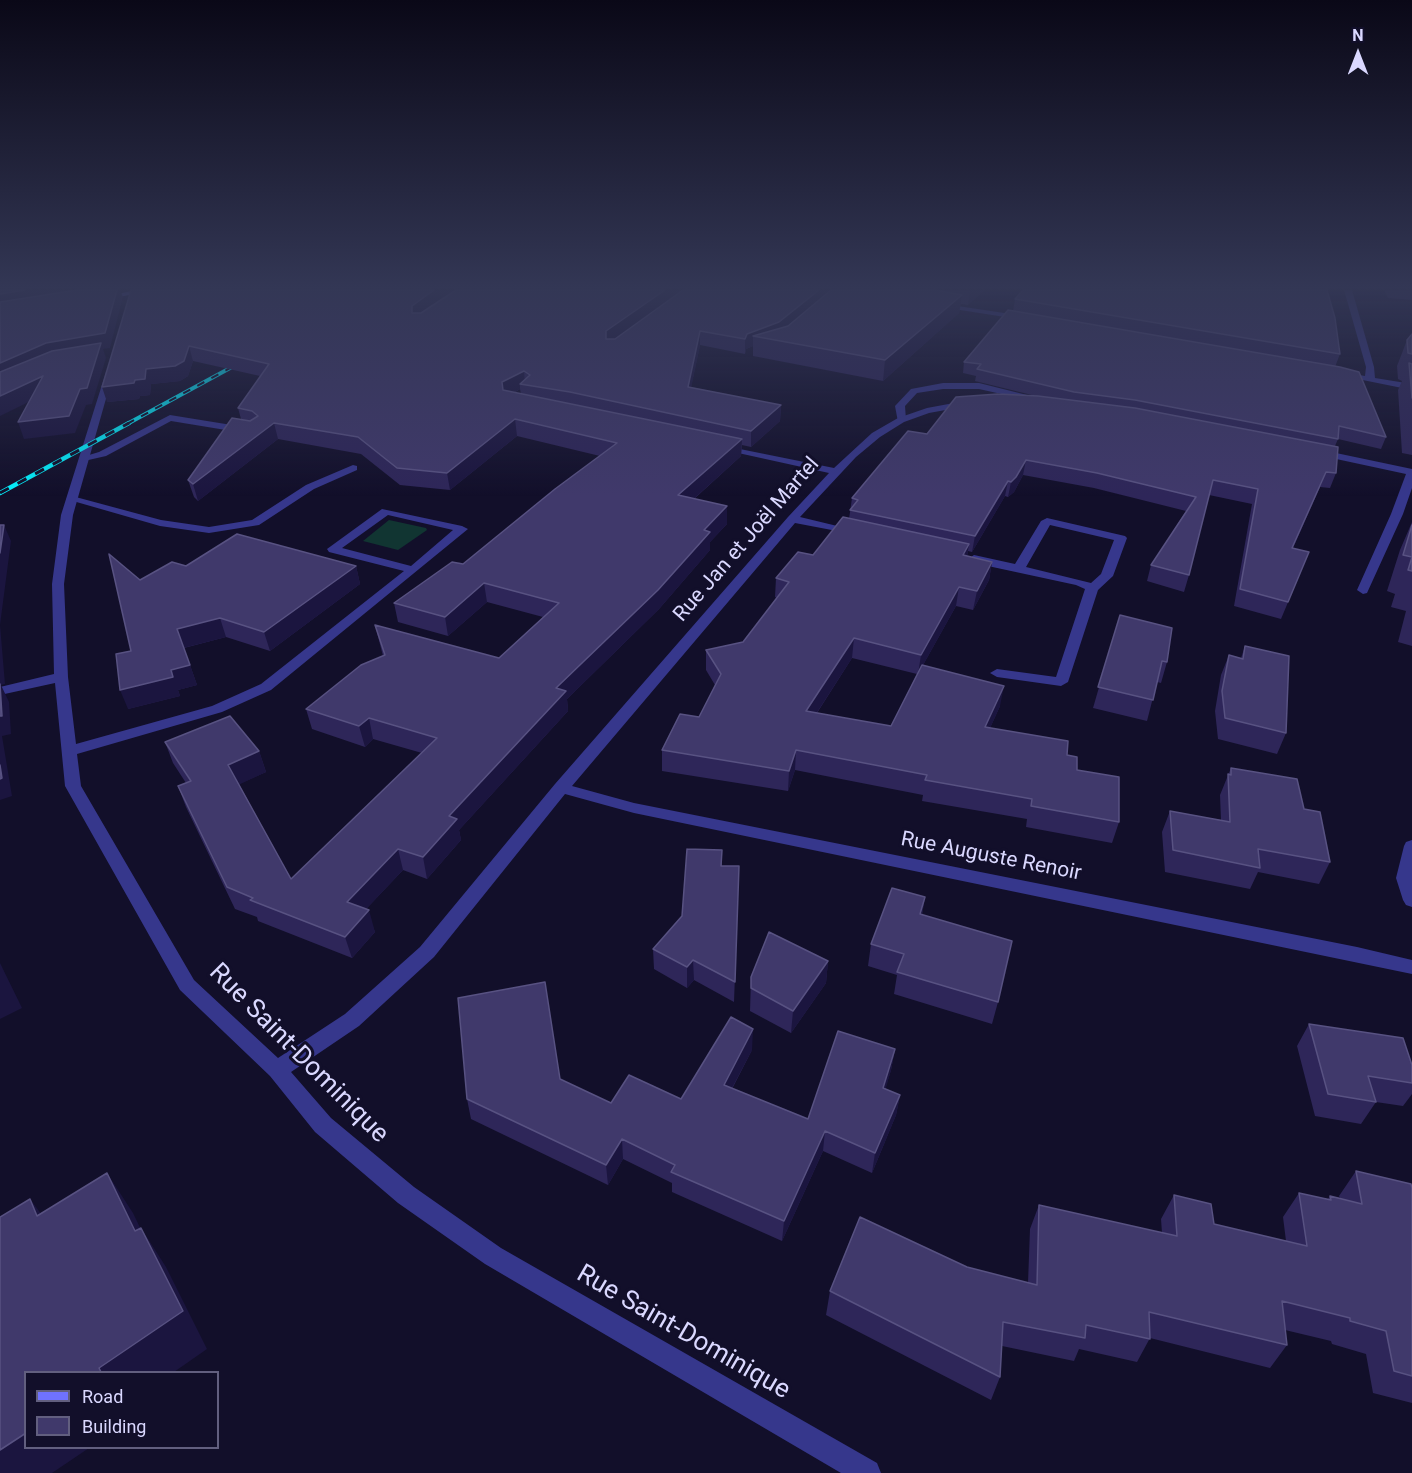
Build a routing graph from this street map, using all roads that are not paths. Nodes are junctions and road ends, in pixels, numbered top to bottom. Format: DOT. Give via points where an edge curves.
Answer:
graph roads {
  1 [pos="1368,359"];
  2 [pos="112,363"];
  3 [pos="1338,374"];
  4 [pos="1370,379"];
  5 [pos="1412,387"];
  6 [pos="901,420"];
  7 [pos="255,432"];
  8 [pos="708,443"];
  9 [pos="1301,448"];
  10 [pos="84,458"];
  11 [pos="353,468"];
  12 [pos="835,471"];
  13 [pos="1412,472"];
  14 [pos="72,499"];
  15 [pos="792,519"];
  16 [pos="863,535"];
  17 [pos="963,556"];
  18 [pos="1019,568"];
  19 [pos="413,570"];
  20 [pos="1092,588"];
  21 [pos="1363,590"];
  22 [pos="997,673"];
  23 [pos="61,677"];
  24 [pos="0,691"];
  25 [pos="70,751"];
  26 [pos="561,788"];
  27 [pos="1412,846"];
  28 [pos="1412,900"];
  29 [pos="1412,967"];
  30 [pos="277,1070"];
  31 [pos="867,1473"];
  1 -- 4 [label="street"];
  2 -- 10 [label="street, Rue Saint-Dominique"];
  3 -- 4 [label="street"];
  4 -- 5 [label="street"];
  6 -- 6 [label="street, Rue Jan et Joël Martel" via="974,403 1058,406 979,386 944,386 914,391 900,406"];
  6 -- 12 [label="street, Rue Jan et Joël Martel" via="876,435"];
  7 -- 10 [label="street" via="170,418 102,454"];
  8 -- 12 [label="street"];
  9 -- 13 [label="street"];
  10 -- 14 [label="street, Rue Saint-Dominique"];
  11 -- 14 [label="street" via="310,487 255,523 209,530 160,523"];
  12 -- 15 [label="street, Rue Jan et Joël Martel"];
  13 -- 21 [label="street"];
  14 -- 23 [label="street, Rue Saint-Dominique" via="58,584"];
  15 -- 16 [label="street"];
  15 -- 26 [label="street, Rue Jan et Joël Martel"];
  17 -- 18 [label="street"];
  18 -- 20 [label="street"];
  18 -- 20 [label="street" via="1047,521 1121,538 1107,576"];
  19 -- 19 [label="street" via="462,529 386,511 333,549"];
  19 -- 25 [label="street" via="266,687 242,700"];
  20 -- 22 [label="street" via="1061,682"];
  23 -- 24 [label="street"];
  23 -- 25 [label="street, Rue Saint-Dominique"];
  25 -- 30 [label="street, Rue Saint-Dominique" via="73,786 187,985"];
  26 -- 29 [label="street, Rue Auguste Renoir" via="634,808"];
  26 -- 30 [label="street, Rue Jan et Joël Martel" via="428,952 352,1020"];
  27 -- 28 [label="street" via="1405,878"];
  30 -- 31 [label="street, Rue Saint-Dominique" via="323,1125 356,1154 406,1195 493,1256"];
}
